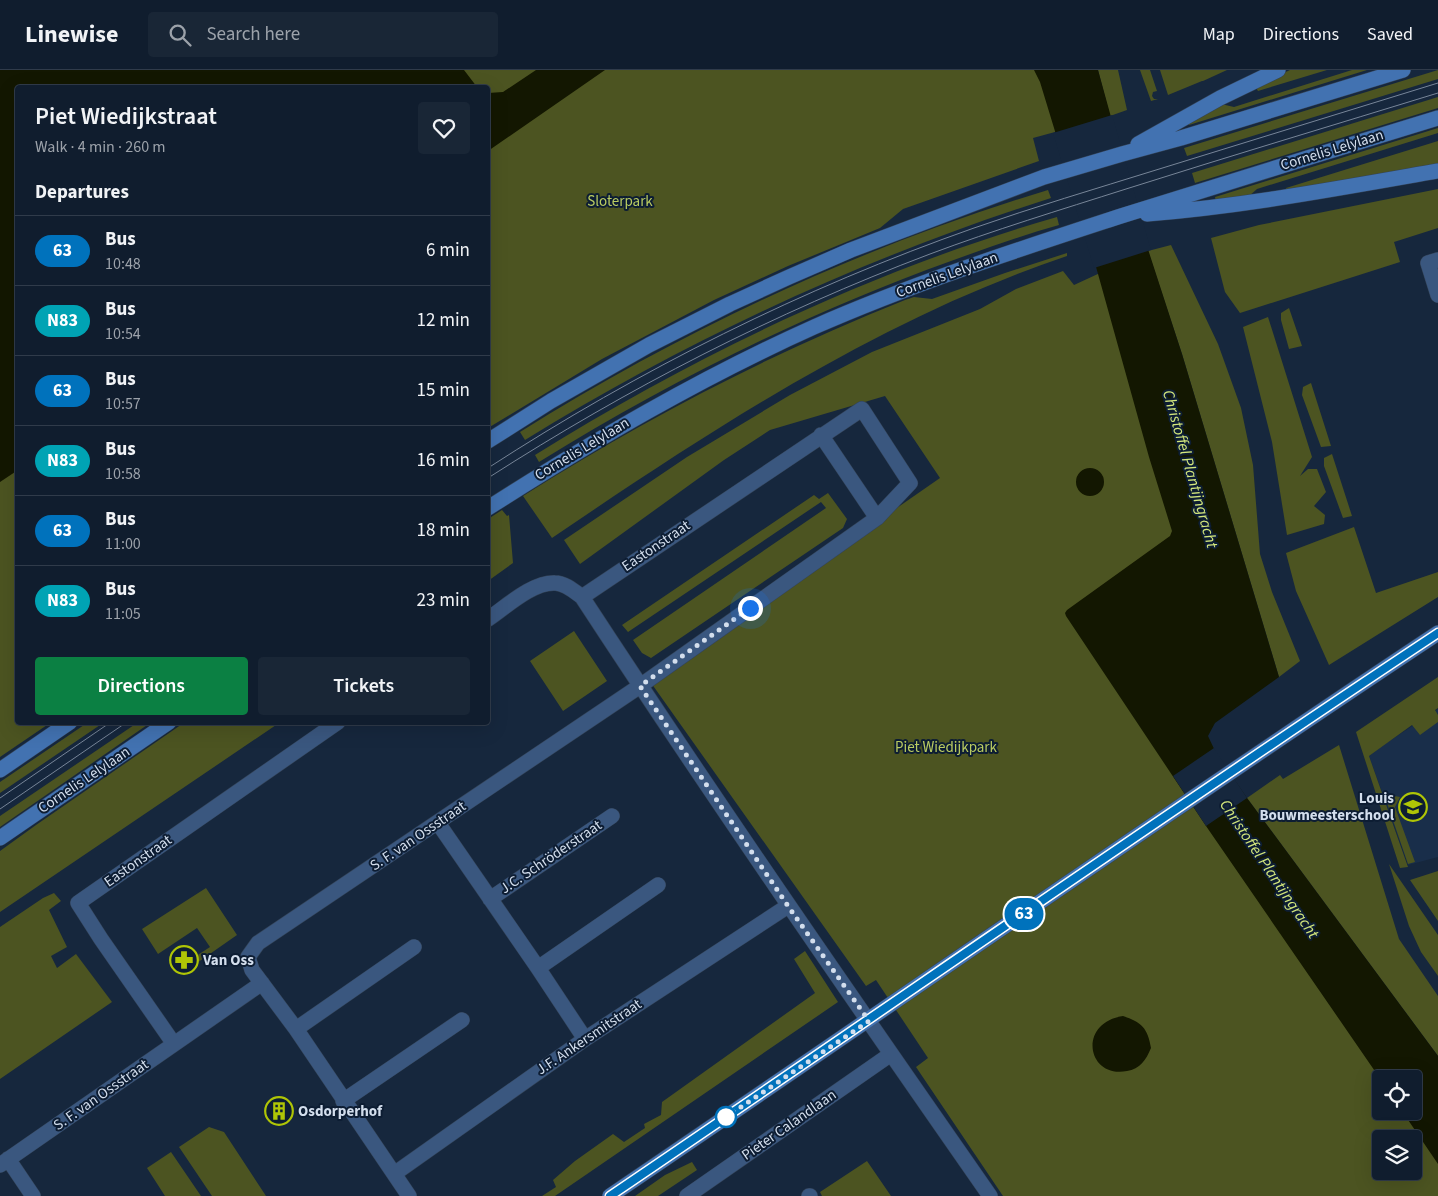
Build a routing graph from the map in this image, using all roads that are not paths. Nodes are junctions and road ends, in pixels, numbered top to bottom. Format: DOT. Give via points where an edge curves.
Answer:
graph roads {
  1 [pos="1278,70"];
  2 [pos="1403,70"];
  3 [pos="1438,118"];
  4 [pos="1122,154"];
  5 [pos="1438,171"];
  6 [pos="1120,217"];
  7 [pos="1438,260"];
  8 [pos="1438,295"];
  9 [pos="821,435"];
  10 [pos="490,440"];
  11 [pos="490,507"];
  12 [pos="877,518"];
  13 [pos="582,597"];
  14 [pos="490,618"];
  15 [pos="1438,633"];
  16 [pos="640,686"];
  17 [pos="66,725"];
  18 [pos="165,725"];
  19 [pos="334,725"];
  20 [pos="0,770"];
  21 [pos="612,816"];
  22 [pos="438,823"];
  23 [pos="0,838"];
  24 [pos="658,885"];
  25 [pos="490,899"];
  26 [pos="788,906"];
  27 [pos="414,947"];
  28 [pos="538,968"];
  29 [pos="262,983"];
  30 [pos="462,1020"];
  31 [pos="869,1021"];
  32 [pos="296,1030"];
  33 [pos="585,1039"];
  34 [pos="174,1044"];
  35 [pos="891,1054"];
  36 [pos="343,1101"];
  37 [pos="4,1162"];
  38 [pos="394,1174"];
  39 [pos="705,1184"];
  40 [pos="33,1196"];
  41 [pos="409,1196"];
  42 [pos="610,1196"];
  43 [pos="686,1196"];
  44 [pos="714,1196"];
  45 [pos="990,1196"];
  1 -- 4 [label="main road" via="1220,98"];
  2 -- 4 [label="main road"];
  3 -- 6 [label="main road, Cornelis Lelylaan"];
  4 -- 10 [label="main road" via="1044,178 788,277 600,372"];
  5 -- 6 [label="main road" via="1204,210"];
  6 -- 11 [label="main road, Cornelis Lelylaan" via="911,287 751,356 629,421"];
  7 -- 8 [label="street" via="1428,263"];
  9 -- 12 [label="street"];
  9 -- 12 [label="street, Eastonstraat" via="862,408 910,483"];
  9 -- 13 [label="street, Eastonstraat"];
  12 -- 16 [label="street, S. F. van Ossstraat"];
  13 -- 14 [label="street" via="571,588 556,583 538,585"];
  13 -- 16 [label="street"];
  15 -- 31 [label="main road"];
  16 -- 22 [label="street, S. F. van Ossstraat"];
  16 -- 26 [label="street"];
  17 -- 20 [label="main road"];
  18 -- 23 [label="main road, Cornelis Lelylaan"];
  19 -- 34 [label="street, Eastonstraat" via="78,902"];
  21 -- 25 [label="street, J.C. Schröderstraat"];
  22 -- 25 [label="street, J.C. Schröderstraat"];
  22 -- 29 [label="street, S. F. van Ossstraat" via="258,943 248,957 252,970"];
  24 -- 28 [label="street"];
  25 -- 28 [label="street, J.C. Schröderstraat"];
  26 -- 31 [label="street"];
  26 -- 33 [label="street, J.F. Ankersmitstraat"];
  27 -- 32 [label="street"];
  28 -- 33 [label="street, J.C. Schröderstraat"];
  29 -- 32 [label="street"];
  29 -- 34 [label="street, S. F. van Ossstraat"];
  30 -- 36 [label="street"];
  31 -- 35 [label="street"];
  31 -- 42 [label="main road"];
  32 -- 36 [label="street"];
  33 -- 38 [label="street, J.F. Ankersmitstraat"];
  34 -- 37 [label="street, S. F. van Ossstraat"];
  35 -- 39 [label="street, Pieter Calandlaan"];
  35 -- 45 [label="street"];
  36 -- 38 [label="street"];
  37 -- 40 [label="street"];
  38 -- 41 [label="street"];
  39 -- 43 [label="street, Pieter Calandlaan"];
  39 -- 44 [label="street"];
}
